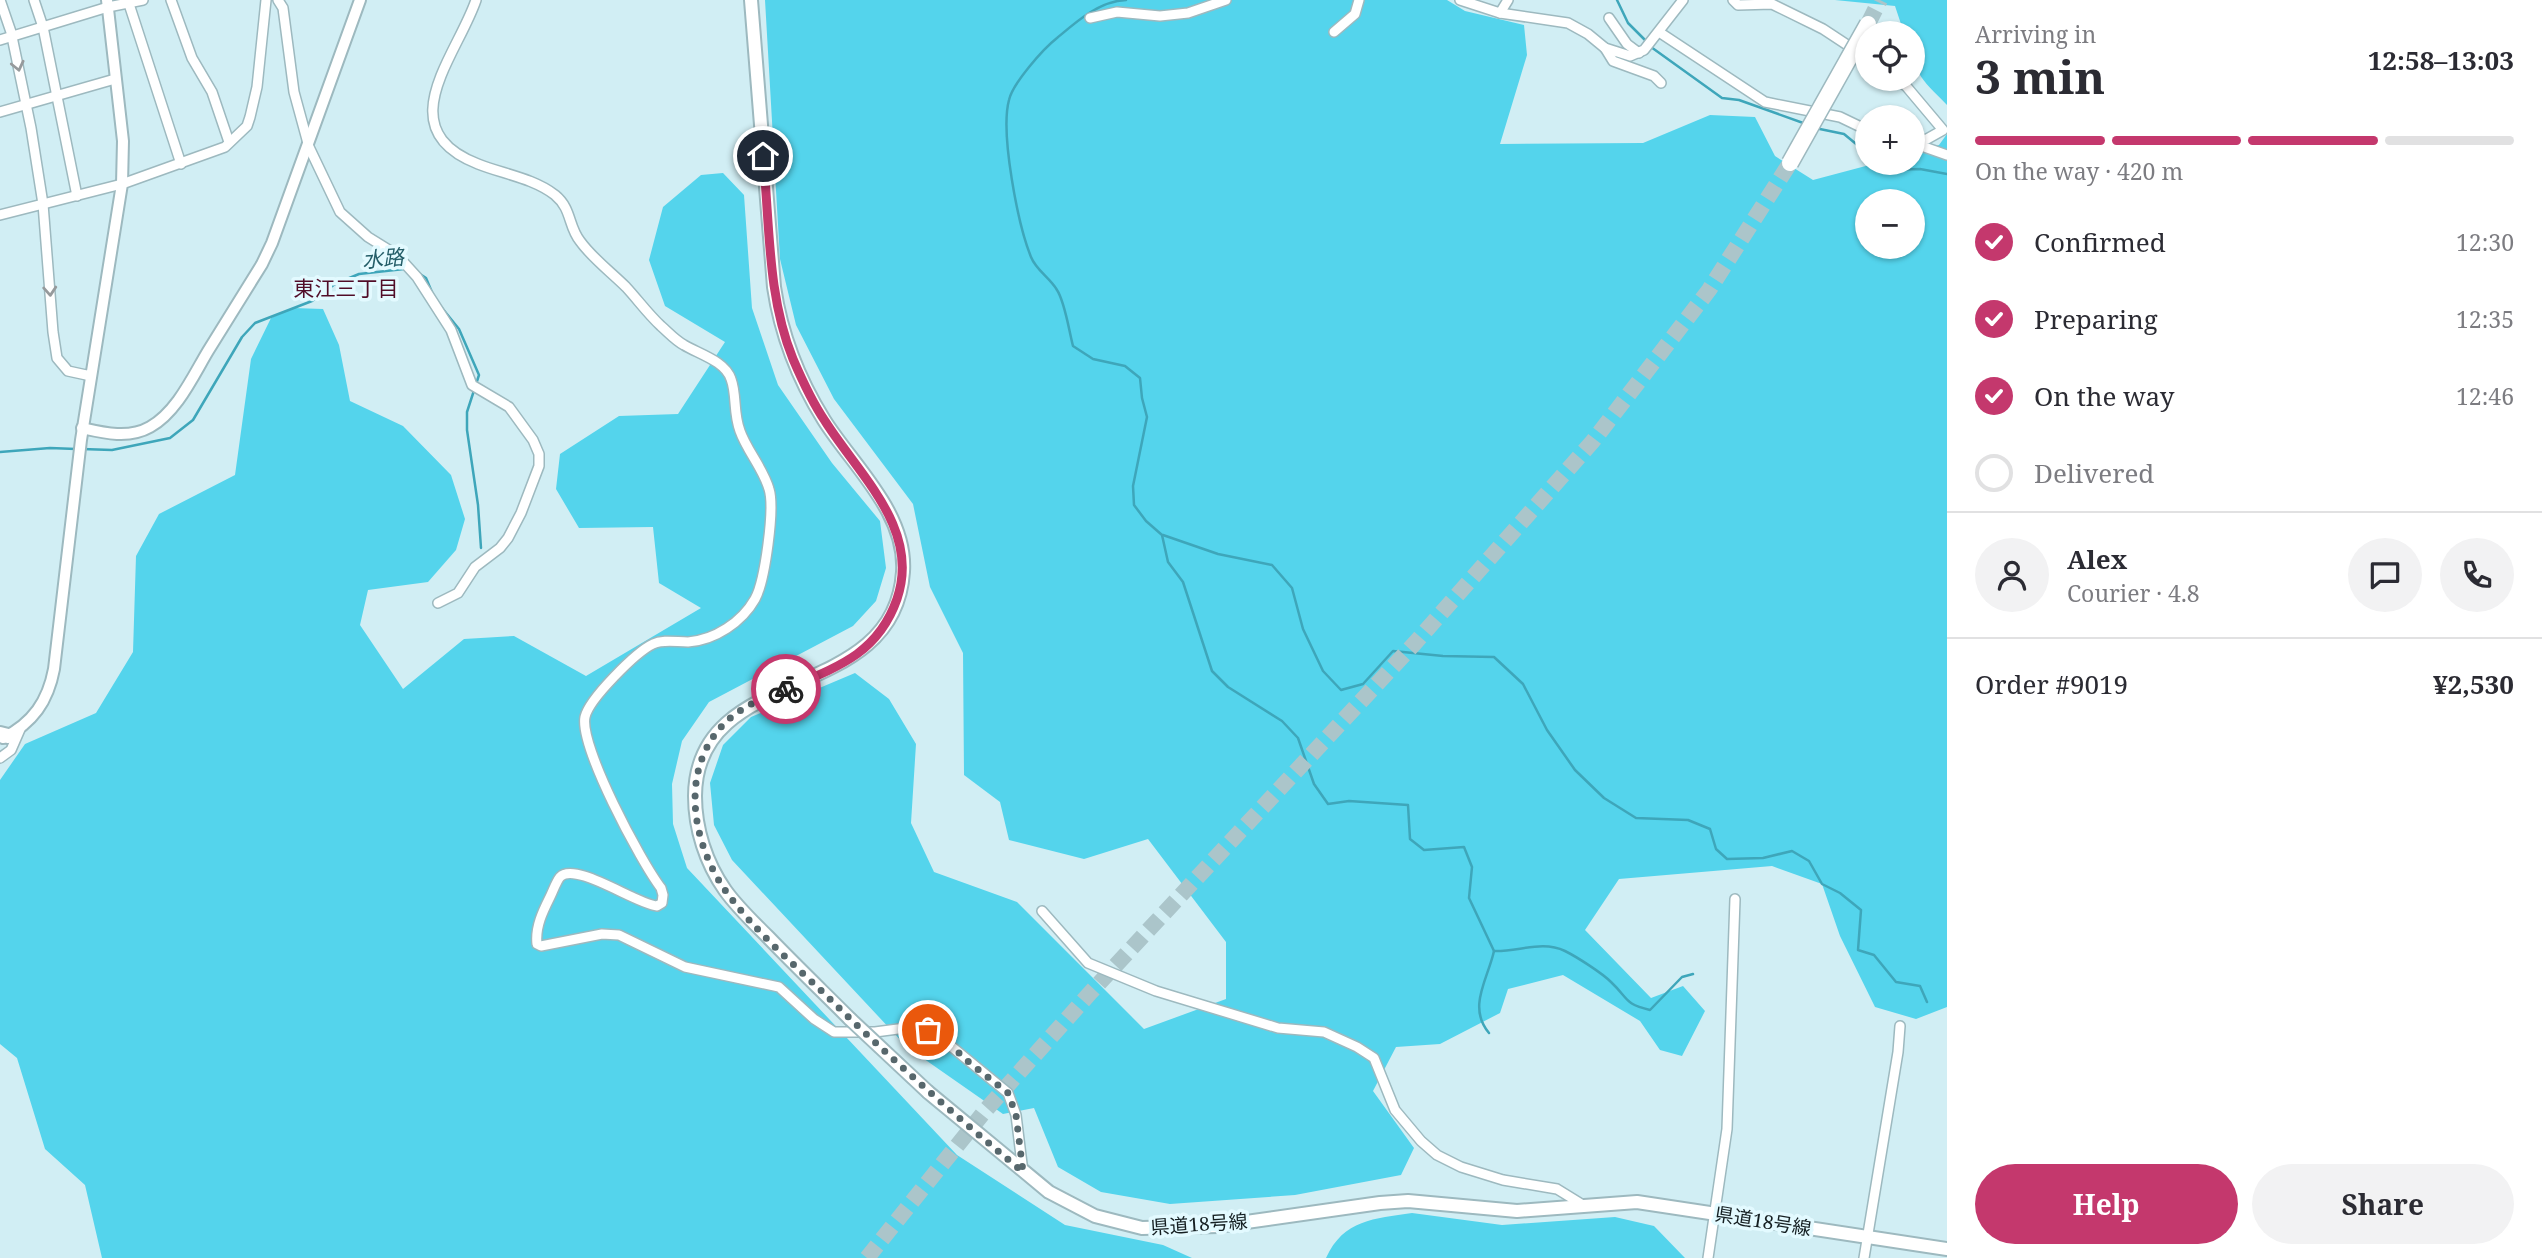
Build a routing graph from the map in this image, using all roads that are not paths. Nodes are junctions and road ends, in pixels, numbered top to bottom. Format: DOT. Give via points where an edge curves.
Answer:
graph roads {
  1 [pos="0,0"];
  2 [pos="34,0"];
  3 [pos="143,0"];
  4 [pos="171,0"];
  5 [pos="266,0"];
  6 [pos="278,0"];
  7 [pos="360,0"];
  8 [pos="476,0"];
  9 [pos="751,0"];
  10 [pos="1226,0"];
  11 [pos="1359,0"];
  12 [pos="1460,0"];
  13 [pos="1508,0"];
  14 [pos="1683,0"];
  15 [pos="1733,0"];
  16 [pos="108,4"];
  17 [pos="129,4"];
  18 [pos="1500,13"];
  19 [pos="1090,18"];
  20 [pos="1609,18"];
  21 [pos="43,27"];
  22 [pos="1334,32"];
  23 [pos="1657,35"];
  24 [pos="11,36"];
  25 [pos="0,40"];
  26 [pos="1855,47"];
  27 [pos="1605,48"];
  28 [pos="1855,50"];
  29 [pos="1641,52"];
  30 [pos="115,79"];
  31 [pos="1661,83"];
  32 [pos="1910,91"];
  33 [pos="57,96"];
  34 [pos="26,104"];
  35 [pos="1922,105"];
  36 [pos="1925,109"];
  37 [pos="0,112"];
  38 [pos="1855,124"];
  39 [pos="1925,139"];
  40 [pos="229,142"];
  41 [pos="1925,146"];
  42 [pos="309,147"];
  43 [pos="1947,155"];
  44 [pos="1790,163"];
  45 [pos="181,164"];
  46 [pos="122,184"];
  47 [pos="77,196"];
  48 [pos="43,204"];
  49 [pos="0,215"];
  50 [pos="91,376"];
  51 [pos="81,434"];
  52 [pos="438,603"];
  53 [pos="21,727"];
  54 [pos="3,737"];
  55 [pos="0,758"];
  56 [pos="1735,900"];
  57 [pos="1042,911"];
  58 [pos="1900,1026"];
  59 [pos="1023,1172"];
  60 [pos="1583,1205"];
  61 [pos="1715,1214"];
  62 [pos="1867,1238"];
  63 [pos="1947,1249"];
  64 [pos="1708,1258"];
  65 [pos="1864,1258"];
  1 -- 24 [label="street"];
  2 -- 21 [label="street"];
  3 -- 17 [label="street"];
  4 -- 40 [label="street"];
  5 -- 40 [label="street" via="250,117"];
  6 -- 42 [label="street"];
  7 -- 42 [label="street"];
  8 -- 59 [label="street" via="435,90 435,122 444,142 466,159 517,176 554,195 570,213 577,238 652,317 673,338 725,368 731,377 741,434 772,502 760,590 746,611 709,637 650,645 607,684 586,712 584,728 612,801 661,888 662,903 643,904 602,882 565,874 546,905 537,944 619,935 685,967 779,987 834,1031 913,1027 935,1033 1008,1093 1016,1115"];
  9 -- 59 [label="main road, 県道18号線, bridge" via="780,318 794,360 824,420 894,524 903,568 901,588 878,635 856,654 730,718 717,732 700,766 695,815 706,853 726,890 749,918 928,1092"];
  10 -- 19 [label="street" via="1188,13 1117,12"];
  11 -- 22 [label="street" via="1355,14"];
  12 -- 18 [label="street"];
  13 -- 18 [label="street"];
  14 -- 23 [label="street"];
  15 -- 28 [label="street" via="1738,5 1772,4"];
  16 -- 17 [label="street"];
  16 -- 21 [label="street"];
  16 -- 30 [label="street"];
  17 -- 45 [label="street"];
  18 -- 27 [label="street" via="1568,23"];
  20 -- 29 [label="street" via="1627,44"];
  21 -- 24 [label="street"];
  21 -- 33 [label="street"];
  23 -- 29 [label="street"];
  23 -- 38 [label="street" via="1765,102"];
  24 -- 25 [label="street"];
  24 -- 34 [label="street, one-way"];
  26 -- 44 [label="highway, bridge"];
  27 -- 29 [label="street" via="1630,56"];
  27 -- 31 [label="street" via="1613,61"];
  30 -- 33 [label="street"];
  30 -- 46 [label="street" via="123,141"];
  32 -- 35 [label="street"];
  33 -- 34 [label="street"];
  33 -- 47 [label="street"];
  34 -- 37 [label="street"];
  34 -- 48 [label="street"];
  36 -- 39 [label="street" via="1943,130"];
  40 -- 45 [label="street"];
  41 -- 43 [label="street"];
  42 -- 51 [label="street" via="262,264 174,405 138,433"];
  42 -- 52 [label="street" via="340,212 397,255 417,277 451,330 472,385 509,407 540,454 508,538 475,567 458,593"];
  45 -- 46 [label="street"];
  46 -- 47 [label="street"];
  46 -- 50 [label="street"];
  47 -- 48 [label="street"];
  48 -- 49 [label="street"];
  48 -- 50 [label="street, one-way" via="57,358 68,371"];
  50 -- 51 [label="street"];
  51 -- 53 [label="street" via="49,694"];
  53 -- 54 [label="street"];
  53 -- 55 [label="street" via="11,750"];
  56 -- 61 [label="street" via="1727,1129"];
  57 -- 60 [label="street" via="1088,963 1156,991 1278,1028 1324,1032 1357,1046 1374,1058 1395,1110 1437,1155 1503,1180 1557,1189"];
  58 -- 62 [label="street"];
  59 -- 60 [label="main road, 県道18号線" via="1076,1208 1142,1228 1219,1226 1408,1201 1517,1211"];
  60 -- 61 [label="main road, 県道18号線" via="1637,1202"];
  61 -- 62 [label="main road, 県道18号線"];
  61 -- 64 [label="street"];
  62 -- 63 [label="main road, 県道18号線"];
  62 -- 65 [label="street"];
}
